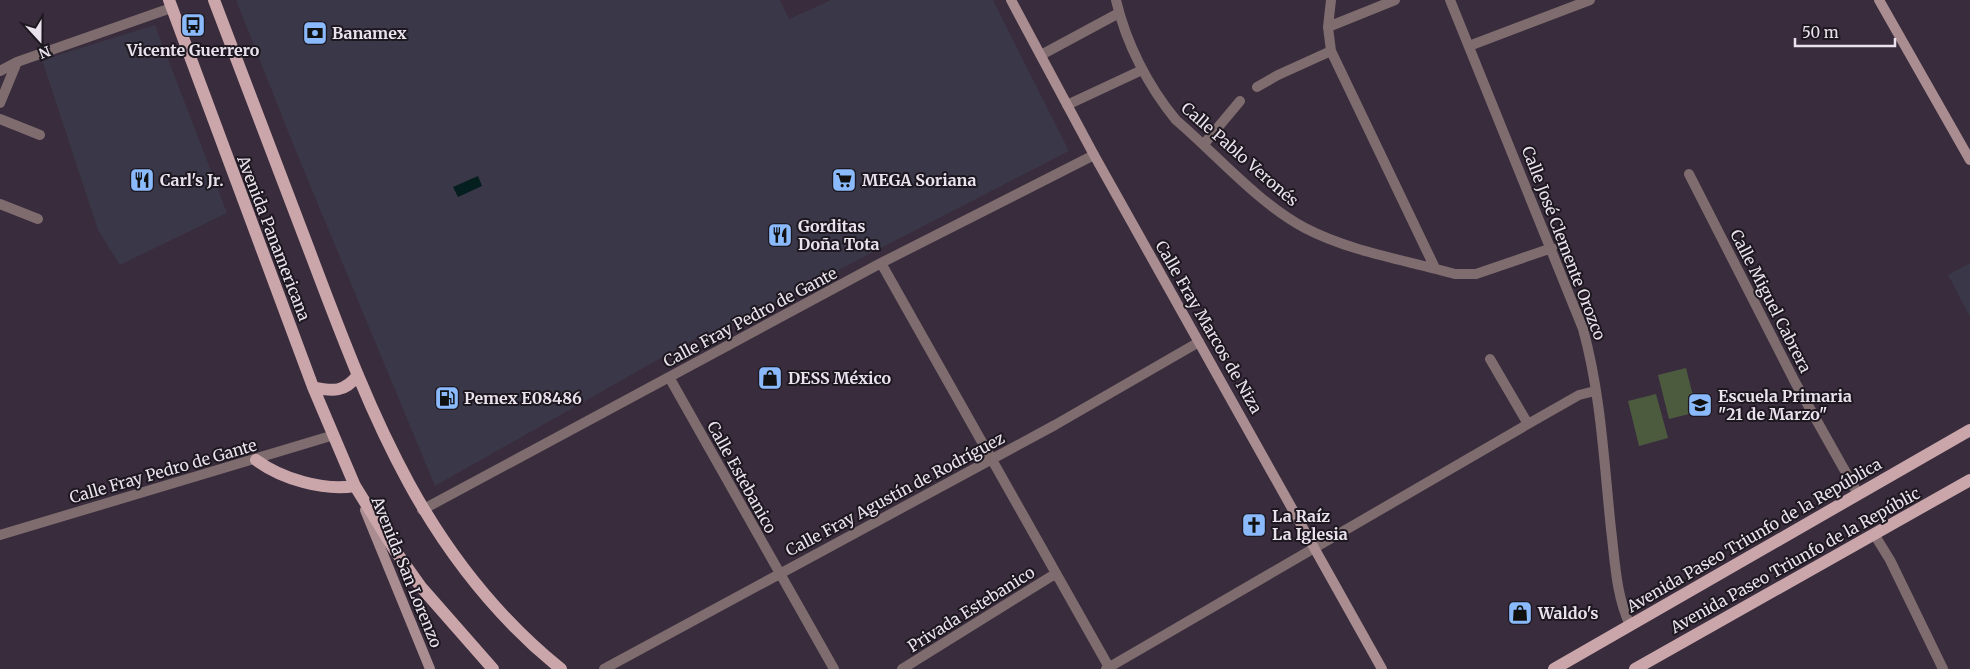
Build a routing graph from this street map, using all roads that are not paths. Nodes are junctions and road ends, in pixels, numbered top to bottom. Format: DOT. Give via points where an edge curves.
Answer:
graph roads {
  1 [pos="214,0"];
  2 [pos="1011,0"];
  3 [pos="1116,0"];
  4 [pos="1331,0"];
  5 [pos="1395,0"];
  6 [pos="1450,0"];
  7 [pos="1590,0"];
  8 [pos="1879,0"];
  9 [pos="170,4"];
  10 [pos="1119,13"];
  11 [pos="1328,27"];
  12 [pos="1469,46"];
  13 [pos="1330,51"];
  14 [pos="1041,55"];
  15 [pos="17,62"];
  16 [pos="1142,70"];
  17 [pos="0,71"];
  18 [pos="1257,87"];
  19 [pos="1240,101"];
  20 [pos="0,103"];
  21 [pos="1067,105"];
  22 [pos="0,119"];
  23 [pos="40,135"];
  24 [pos="1204,144"];
  25 [pos="1094,155"];
  26 [pos="1970,160"];
  27 [pos="1689,174"];
  28 [pos="0,204"];
  29 [pos="38,219"];
  30 [pos="1552,248"];
  31 [pos="881,263"];
  32 [pos="1436,268"];
  33 [pos="1199,342"];
  34 [pos="1490,359"];
  35 [pos="358,374"];
  36 [pos="669,377"];
  37 [pos="313,387"];
  38 [pos="1596,391"];
  39 [pos="1528,424"];
  40 [pos="1970,430"];
  41 [pos="334,435"];
  42 [pos="992,459"];
  43 [pos="256,460"];
  44 [pos="1970,480"];
  45 [pos="355,486"];
  46 [pos="1858,494"];
  47 [pos="422,510"];
  48 [pos="1874,534"];
  49 [pos="0,535"];
  50 [pos="1315,546"];
  51 [pos="1055,574"];
  52 [pos="779,575"];
  53 [pos="1630,625"];
  54 [pos="1108,668"];
  55 [pos="430,669"];
  56 [pos="493,669"];
  57 [pos="561,669"];
  58 [pos="604,669"];
  59 [pos="834,669"];
  60 [pos="902,669"];
  61 [pos="1382,669"];
  62 [pos="1554,669"];
  63 [pos="1635,669"];
  64 [pos="1944,669"];
  1 -- 35 [label="main road, Avenida Panamericana"];
  2 -- 14 [label="street, Calle Fray Marcos de Niza"];
  3 -- 10 [label="street, Calle Pablo Veronés"];
  4 -- 11 [label="street"];
  5 -- 11 [label="street"];
  6 -- 12 [label="street, Calle José Clemente Orozco"];
  7 -- 12 [label="street"];
  8 -- 26 [label="street"];
  9 -- 15 [label="street"];
  9 -- 37 [label="main road, Avenida Panamericana"];
  10 -- 14 [label="street"];
  10 -- 16 [label="street, Calle Pablo Veronés"];
  11 -- 13 [label="street"];
  12 -- 30 [label="street, Calle José Clemente Orozco"];
  13 -- 18 [label="street"];
  13 -- 32 [label="street"];
  14 -- 21 [label="street, Calle Fray Marcos de Niza"];
  15 -- 17 [label="street"];
  15 -- 20 [label="street"];
  16 -- 21 [label="street"];
  16 -- 24 [label="street, Calle Pablo Veronés" via="1162,104"];
  19 -- 24 [label="street"];
  21 -- 25 [label="street, Calle Fray Marcos de Niza"];
  22 -- 23 [label="street"];
  24 -- 32 [label="street, Calle Pablo Veronés" via="1276,210 1304,228 1331,240"];
  25 -- 31 [label="street, Calle Fray Pedro de Gante"];
  25 -- 33 [label="street, Calle Fray Marcos de Niza"];
  27 -- 46 [label="street, Calle Miguel Cabrera" via="1795,382"];
  28 -- 29 [label="street"];
  30 -- 32 [label="street, Calle Pablo Veronés" via="1476,274 1455,274"];
  30 -- 38 [label="street, Calle José Clemente Orozco" via="1583,330"];
  31 -- 36 [label="street, Calle Fray Pedro de Gante"];
  31 -- 42 [label="street"];
  33 -- 42 [label="street, Calle Fray Agustín de Rodríguez"];
  33 -- 50 [label="street, Calle Fray Marcos de Niza"];
  34 -- 39 [label="street"];
  35 -- 37 [label="main road" via="340,390"];
  35 -- 47 [label="main road, Avenida Panamericana" via="382,431"];
  36 -- 47 [label="street, Calle Fray Pedro de Gante"];
  36 -- 52 [label="street, Calle Estebanico"];
  37 -- 41 [label="main road, Avenida Panamericana"];
  38 -- 39 [label="street" via="1579,395"];
  38 -- 53 [label="street, Calle José Clemente Orozco" via="1622,610"];
  39 -- 50 [label="street"];
  40 -- 46 [label="main road, Avenida Paseo Triunfo de la República"];
  41 -- 43 [label="street, Calle Fray Pedro de Gante"];
  41 -- 45 [label="main road, Avenida Panamericana"];
  42 -- 51 [label="street"];
  42 -- 52 [label="street, Calle Fray Agustín de Rodríguez"];
  43 -- 45 [label="main road" via="274,472 292,478 331,487"];
  43 -- 49 [label="street, Calle Fray Pedro de Gante"];
  44 -- 48 [label="main road, Avenida Paseo Triunfo de la Repúblic"];
  45 -- 55 [label="street, Avenida San Lorenzo"];
  45 -- 56 [label="main road" via="421,587"];
  46 -- 53 [label="main road, Avenida Paseo Triunfo de la República"];
  47 -- 57 [label="main road" via="469,576 513,626"];
  48 -- 63 [label="main road, Avenida Paseo Triunfo de la Repúblic"];
  48 -- 64 [label="street"];
  50 -- 54 [label="street"];
  50 -- 61 [label="street, Calle Fray Marcos de Niza"];
  51 -- 54 [label="street"];
  51 -- 60 [label="street, Privada Estebanico"];
  52 -- 58 [label="street, Calle Fray Agustín de Rodríguez"];
  52 -- 59 [label="street, Calle Estebanico"];
  53 -- 62 [label="main road, Avenida Paseo Triunfo de la República"];
}
